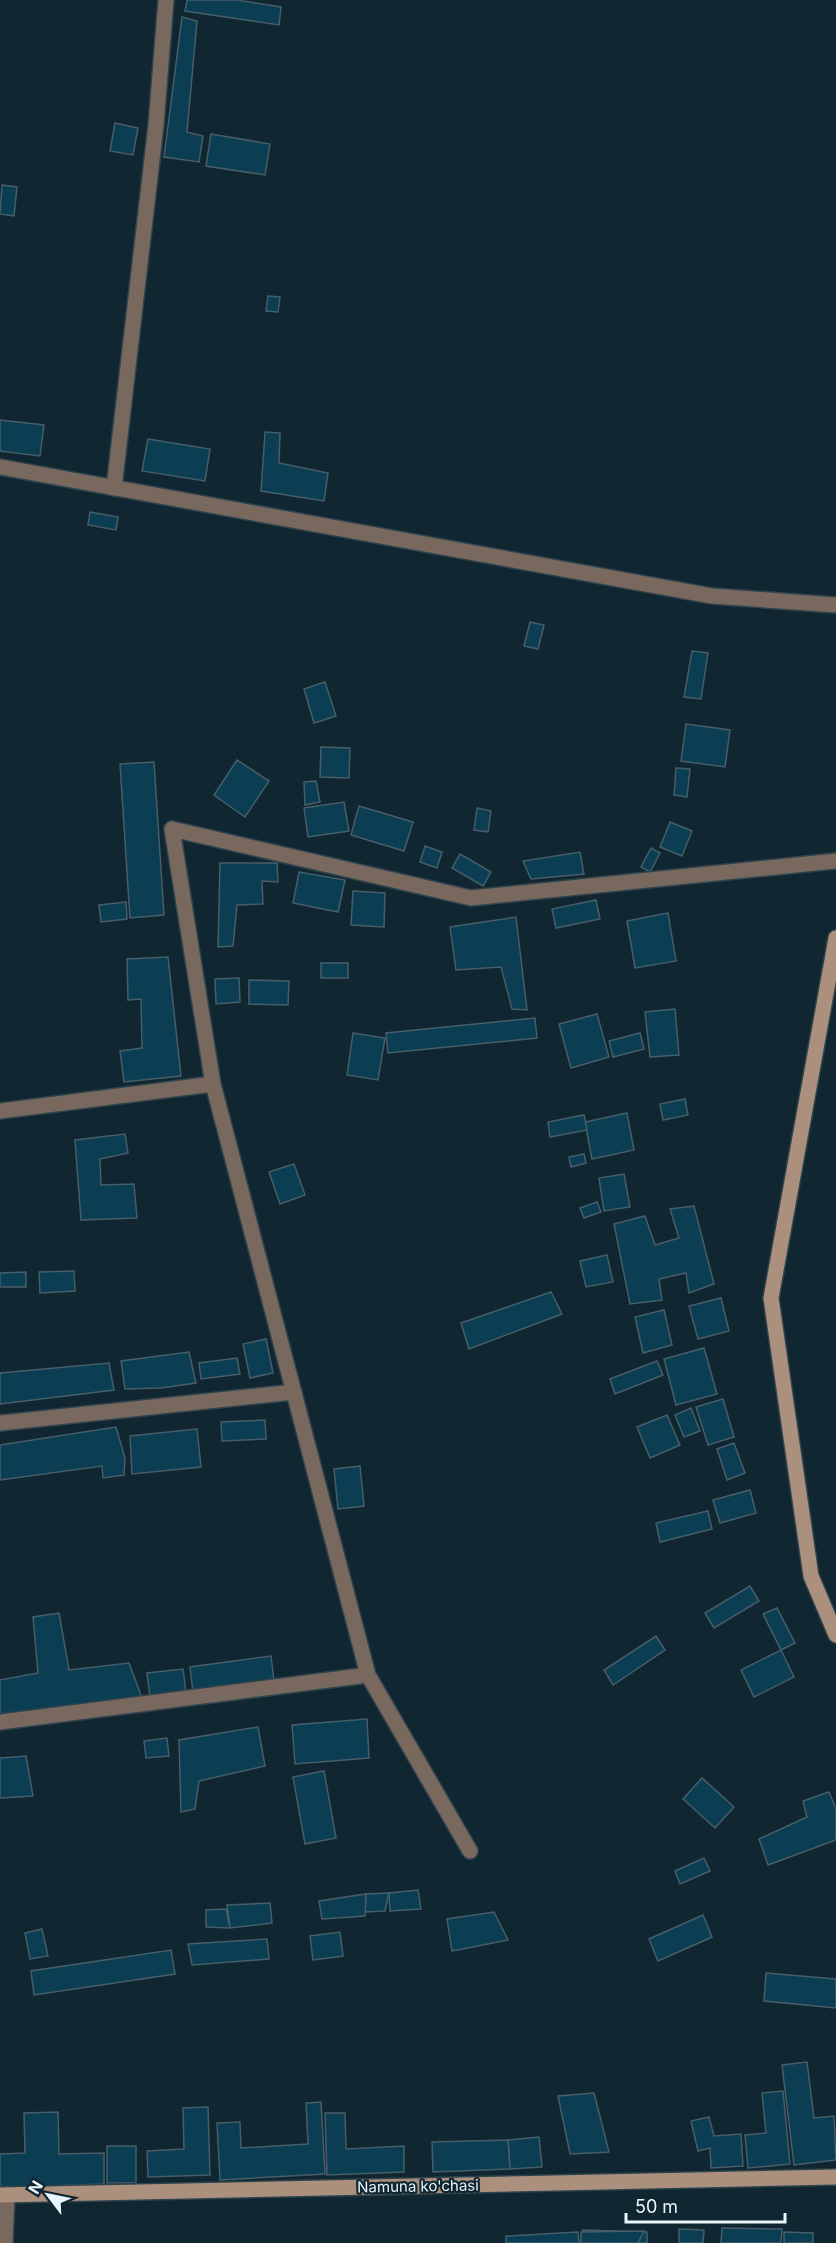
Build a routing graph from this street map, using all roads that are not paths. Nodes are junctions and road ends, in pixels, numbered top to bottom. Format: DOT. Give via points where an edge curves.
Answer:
graph roads {
  1 [pos="165,0"];
  2 [pos="0,467"];
  3 [pos="114,488"];
  4 [pos="836,605"];
  5 [pos="836,861"];
  6 [pos="836,938"];
  7 [pos="213,1084"];
  8 [pos="0,1111"];
  9 [pos="294,1392"];
  10 [pos="0,1423"];
  11 [pos="836,1635"];
  12 [pos="368,1675"];
  13 [pos="0,1722"];
  14 [pos="470,1851"];
  15 [pos="836,2177"];
  16 [pos="4,2195"];
  17 [pos="4,2243"];
  1 -- 3 [label="street" via="156,125"];
  2 -- 3 [label="street"];
  3 -- 4 [label="street" via="712,596"];
  5 -- 7 [label="street" via="471,897 172,829"];
  6 -- 11 [label="main road" via="771,1298 811,1576"];
  7 -- 8 [label="street"];
  7 -- 9 [label="street"];
  9 -- 10 [label="street"];
  9 -- 12 [label="street"];
  12 -- 13 [label="street"];
  12 -- 14 [label="street"];
  15 -- 16 [label="main road, Namuna ko'chasi"];
  16 -- 17 [label="street"];
}
